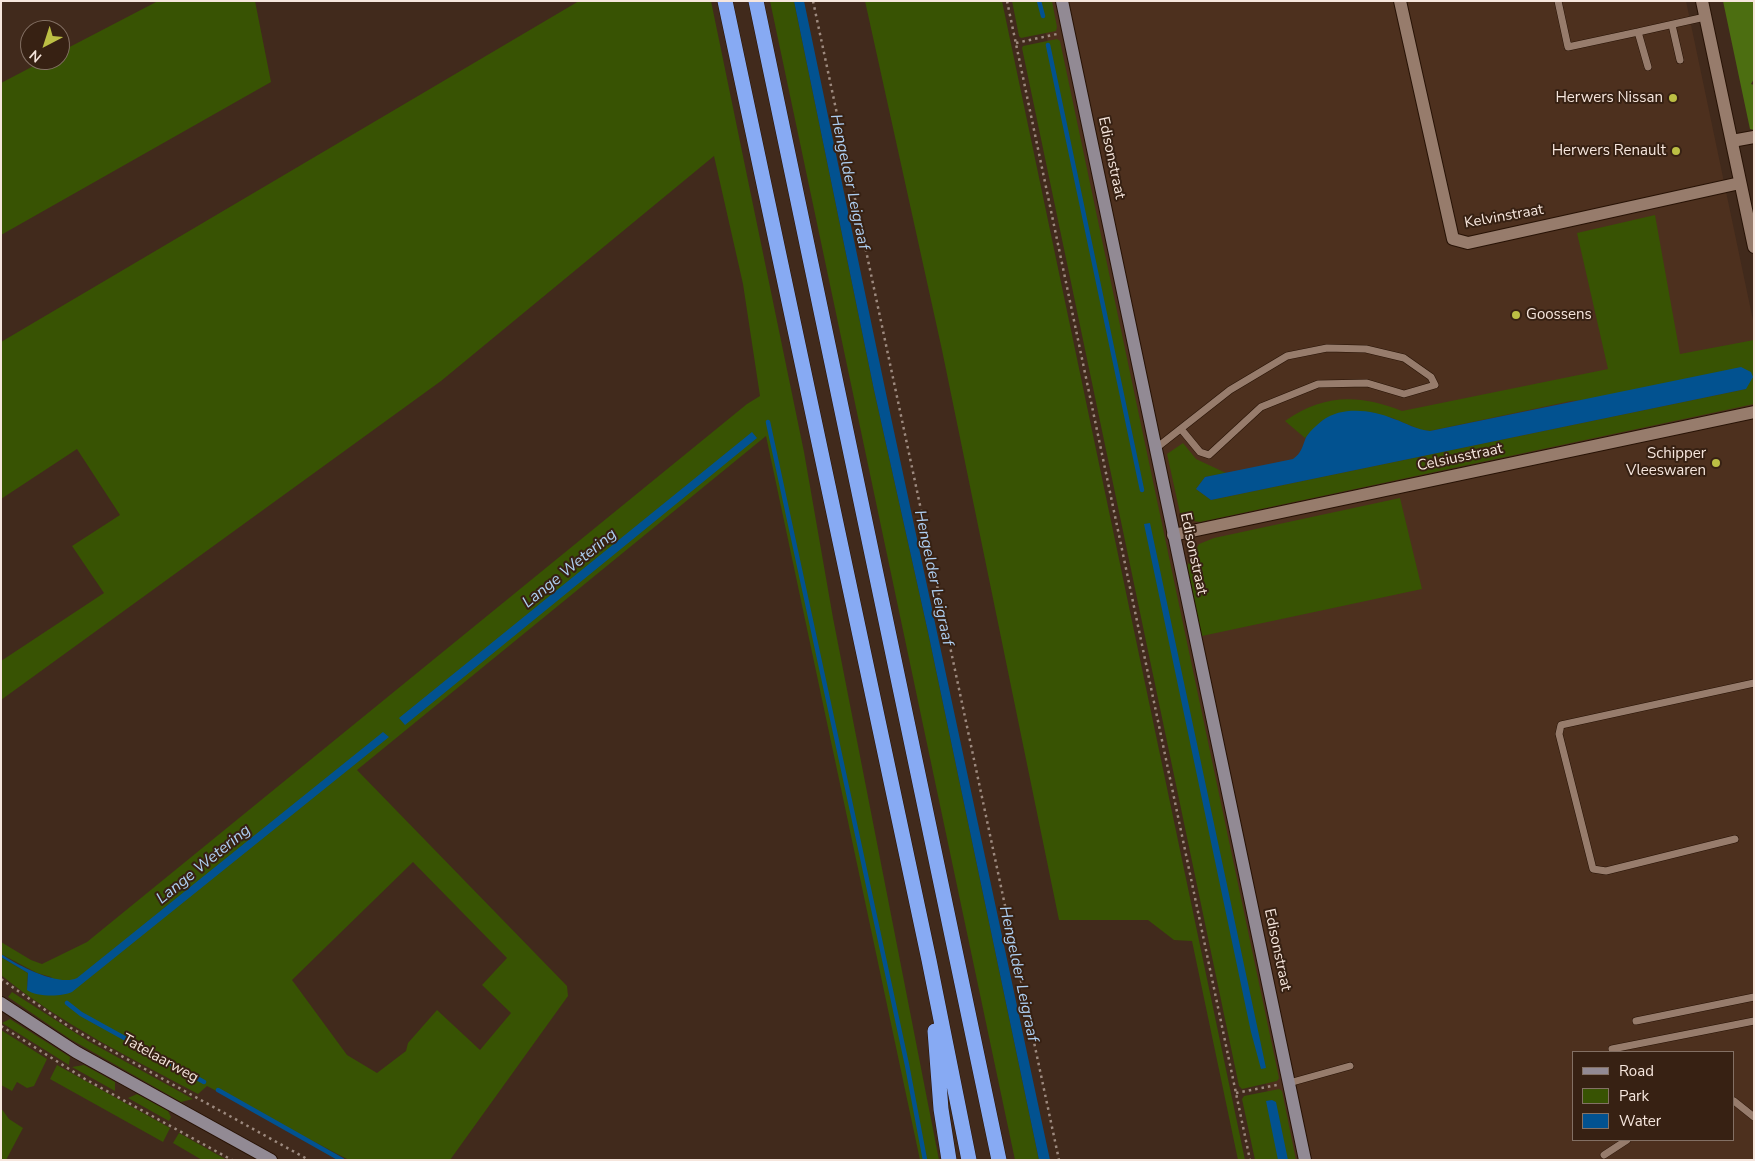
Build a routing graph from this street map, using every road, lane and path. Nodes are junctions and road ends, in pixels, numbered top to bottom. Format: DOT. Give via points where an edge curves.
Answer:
graph roads {
  1 [pos="725,1"];
  2 [pos="756,1"];
  3 [pos="813,1"];
  4 [pos="1007,1"];
  5 [pos="1062,1"];
  6 [pos="1400,1"];
  7 [pos="1558,1"];
  8 [pos="1702,1"];
  9 [pos="1706,17"];
  10 [pos="1672,24"];
  11 [pos="1068,32"];
  12 [pos="1638,32"];
  13 [pos="1016,43"];
  14 [pos="1680,60"];
  15 [pos="1648,66"];
  16 [pos="1754,137"];
  17 [pos="1732,141"];
  18 [pos="1740,184"];
  19 [pos="1754,247"];
  20 [pos="1754,412"];
  21 [pos="1181,429"];
  22 [pos="1155,449"];
  23 [pos="1172,535"];
  24 [pos="1754,684"];
  25 [pos="1736,839"];
  26 [pos="930,960"];
  27 [pos="1,979"];
  28 [pos="1754,997"];
  29 [pos="1,1003"];
  30 [pos="1636,1021"];
  31 [pos="1754,1021"];
  32 [pos="1,1026"];
  33 [pos="1612,1048"];
  34 [pos="1350,1066"];
  35 [pos="1289,1083"];
  36 [pos="1236,1093"];
  37 [pos="1735,1102"];
  38 [pos="1754,1117"];
  39 [pos="1625,1141"];
  40 [pos="1604,1155"];
  41 [pos="232,1160"];
  42 [pos="271,1160"];
  43 [pos="309,1160"];
  44 [pos="949,1160"];
  45 [pos="969,1160"];
  46 [pos="999,1160"];
  47 [pos="1059,1160"];
  48 [pos="1250,1160"];
  49 [pos="1305,1160"];
  1 -- 26 [label="highway"];
  2 -- 46 [label="highway"];
  3 -- 47 [label="path"];
  4 -- 13 [label="path"];
  5 -- 11 [label="street, Edisonstraat"];
  6 -- 18 [label="street, Kelvinstraat" via="1453,239 1468,243"];
  7 -- 12 [label="lane" via="1568,47"];
  8 -- 9 [label="street"];
  9 -- 10 [label="lane"];
  9 -- 17 [label="street"];
  10 -- 12 [label="lane"];
  10 -- 14 [label="lane"];
  11 -- 13 [label="path"];
  11 -- 22 [label="street, Edisonstraat"];
  12 -- 15 [label="lane"];
  13 -- 36 [label="path"];
  16 -- 17 [label="street"];
  17 -- 18 [label="street"];
  18 -- 19 [label="street"];
  20 -- 23 [label="street, Celsiusstraat"];
  21 -- 21 [label="lane" via="1230,390 1287,356 1327,348 1366,349 1404,358 1431,377 1435,385 1404,394 1367,384 1318,384 1261,407 1209,456 1200,452"];
  21 -- 22 [label="lane"];
  22 -- 23 [label="street, Edisonstraat"];
  23 -- 35 [label="street, Edisonstraat"];
  24 -- 25 [label="lane" via="1561,725 1559,734 1593,869 1606,870"];
  26 -- 44 [label="highway" via="941,1109"];
  26 -- 45 [label="highway"];
  27 -- 43 [label="path, Tatelaarweg" via="71,1028"];
  28 -- 30 [label="lane"];
  29 -- 42 [label="street" via="76,1052"];
  31 -- 33 [label="lane"];
  32 -- 41 [label="path" via="85,1079"];
  34 -- 35 [label="lane"];
  35 -- 36 [label="path"];
  35 -- 49 [label="street, Edisonstraat"];
  36 -- 48 [label="path"];
  37 -- 38 [label="lane"];
  39 -- 40 [label="lane"];
}
